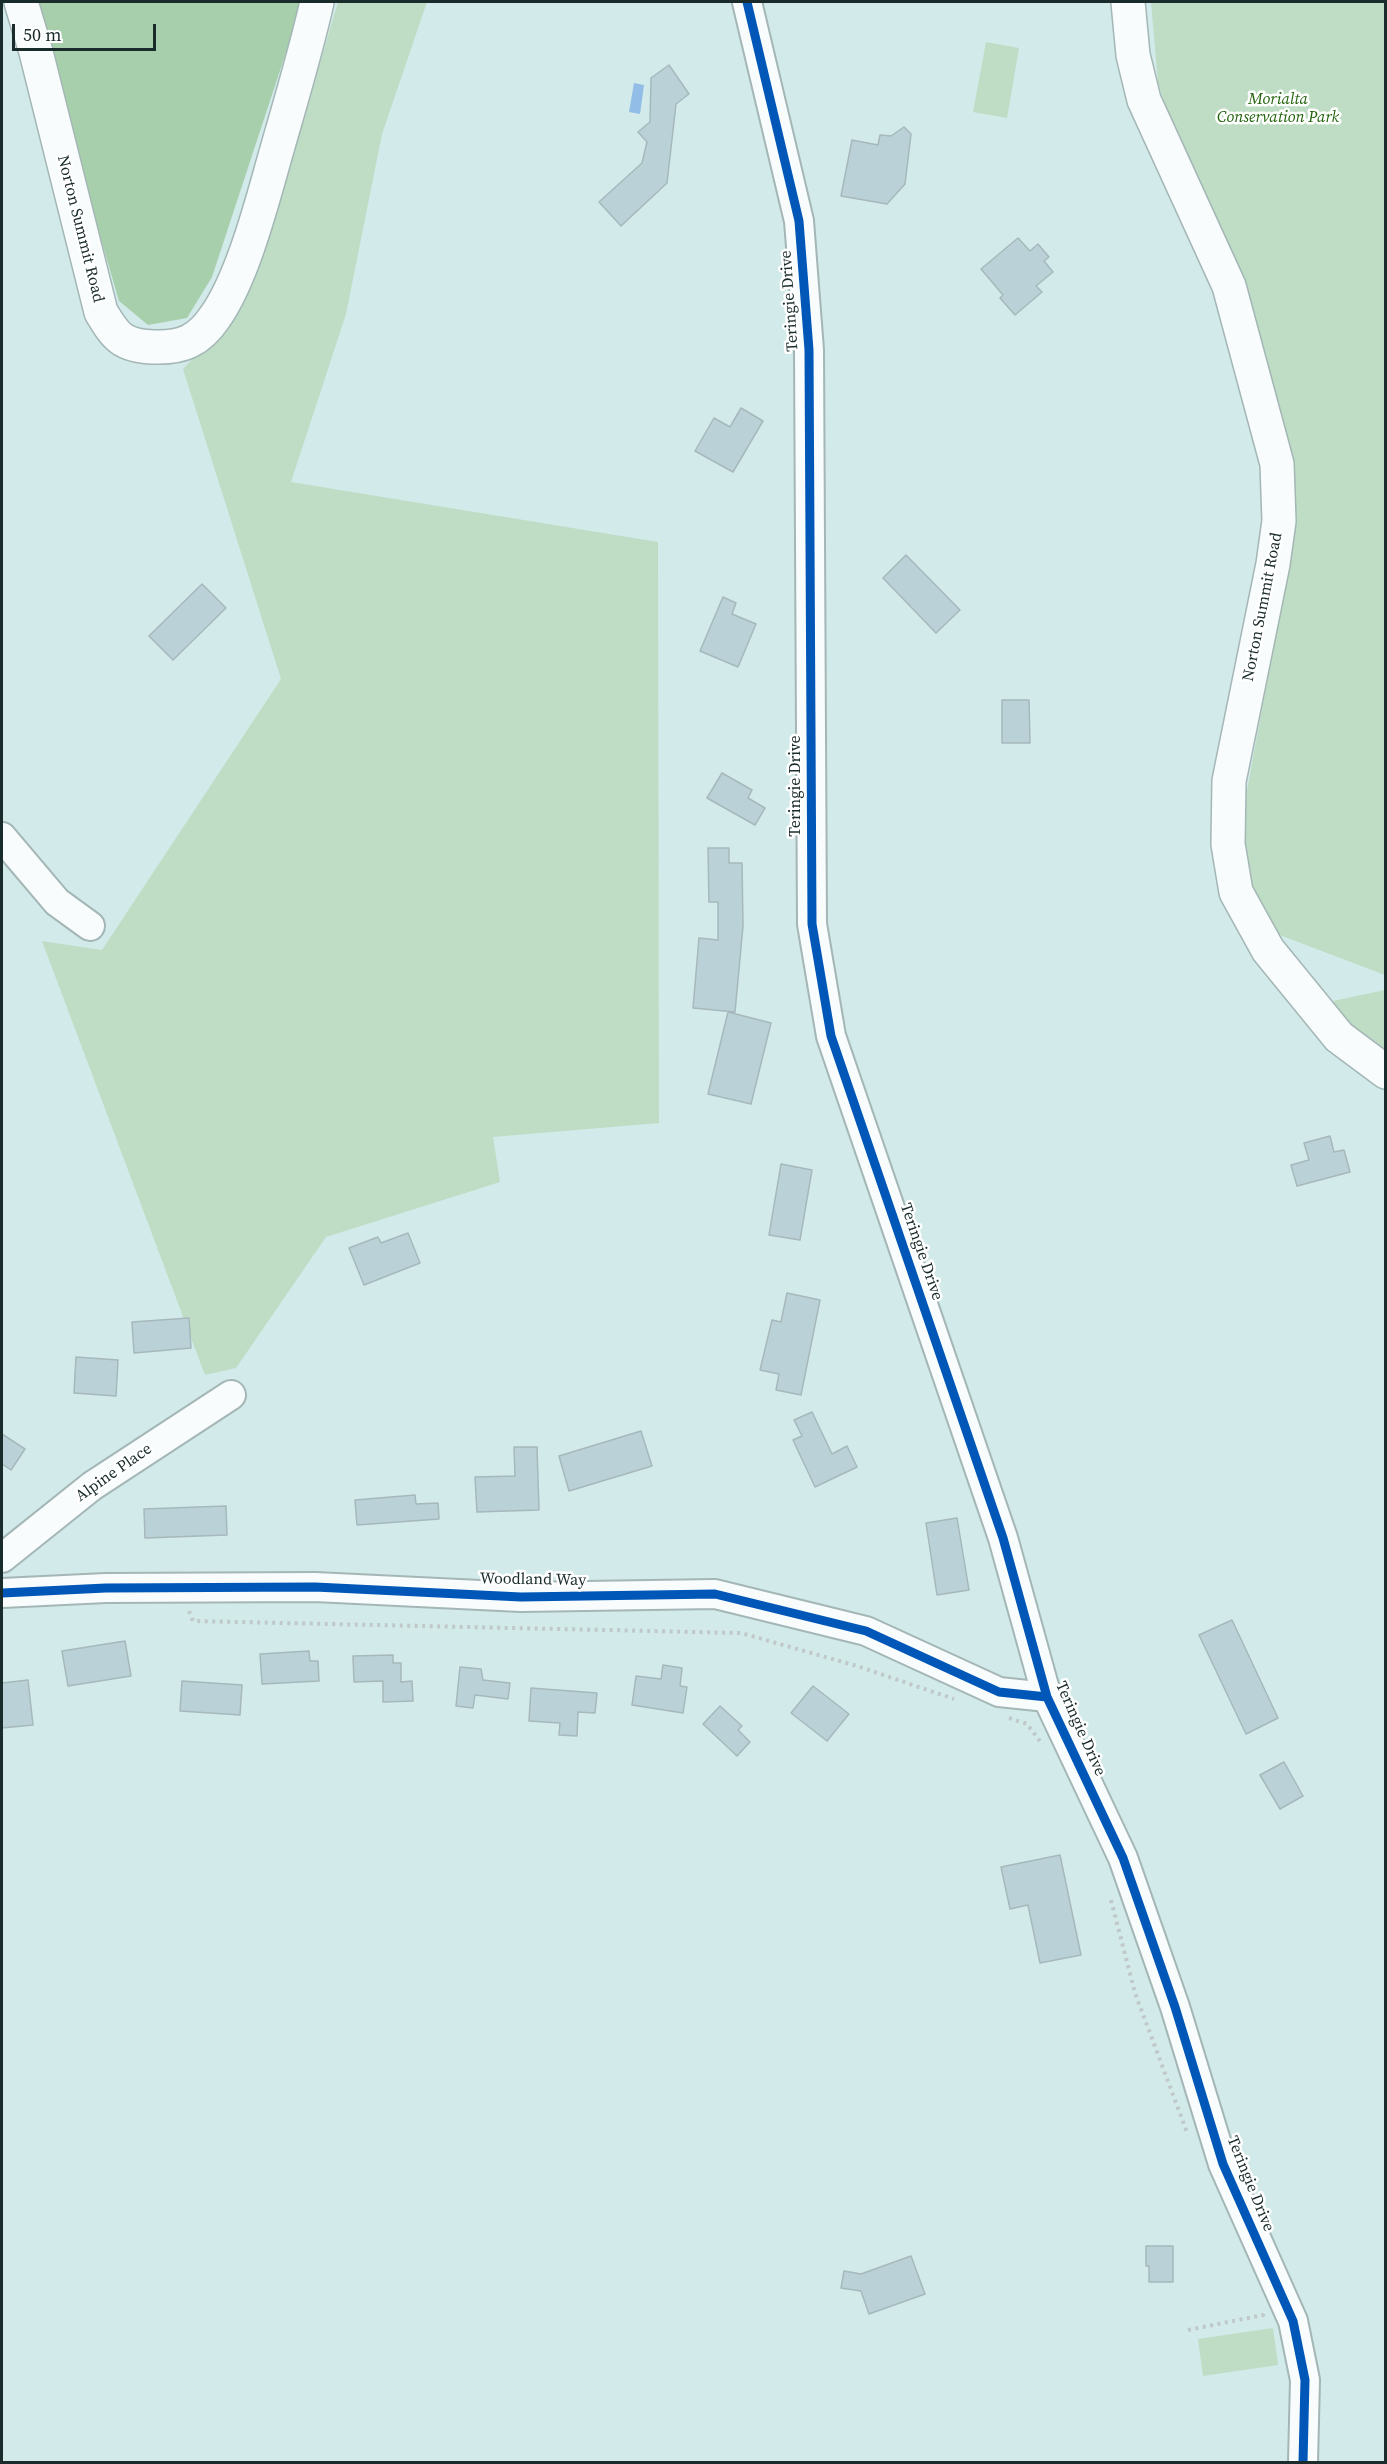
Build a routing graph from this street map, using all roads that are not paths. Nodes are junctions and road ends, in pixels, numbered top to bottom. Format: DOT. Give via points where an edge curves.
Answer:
graph roads {
  1 [pos="21,2"];
  2 [pos="317,2"];
  3 [pos="747,2"];
  4 [pos="1128,2"];
  5 [pos="2,837"];
  6 [pos="90,926"];
  7 [pos="1386,1072"];
  8 [pos="231,1395"];
  9 [pos="2,1558"];
  10 [pos="2,1593"];
  11 [pos="1047,1697"];
  12 [pos="1304,2463"];
  1 -- 2 [label="main road, Norton Summit Road" via="101,312 126,341 172,348 199,335 215,318 232,285 259,211"];
  3 -- 11 [label="street, Teringie Drive" via="799,221 808,350 812,924 831,1036 1003,1538"];
  4 -- 7 [label="main road, Norton Summit Road" via="1133,55 1144,100 1229,286 1277,464 1279,521 1273,564 1229,781 1228,844 1236,892 1268,950 1339,1037"];
  5 -- 6 [label="street" via="57,902"];
  8 -- 9 [label="street, Alpine Place" via="92,1486"];
  10 -- 11 [label="street, Woodland Way" via="106,1588 315,1587 521,1597 715,1594 866,1631 999,1692"];
  11 -- 12 [label="street, Teringie Drive" via="1123,1858 1175,2007 1223,2164 1293,2321 1305,2380"];
}
